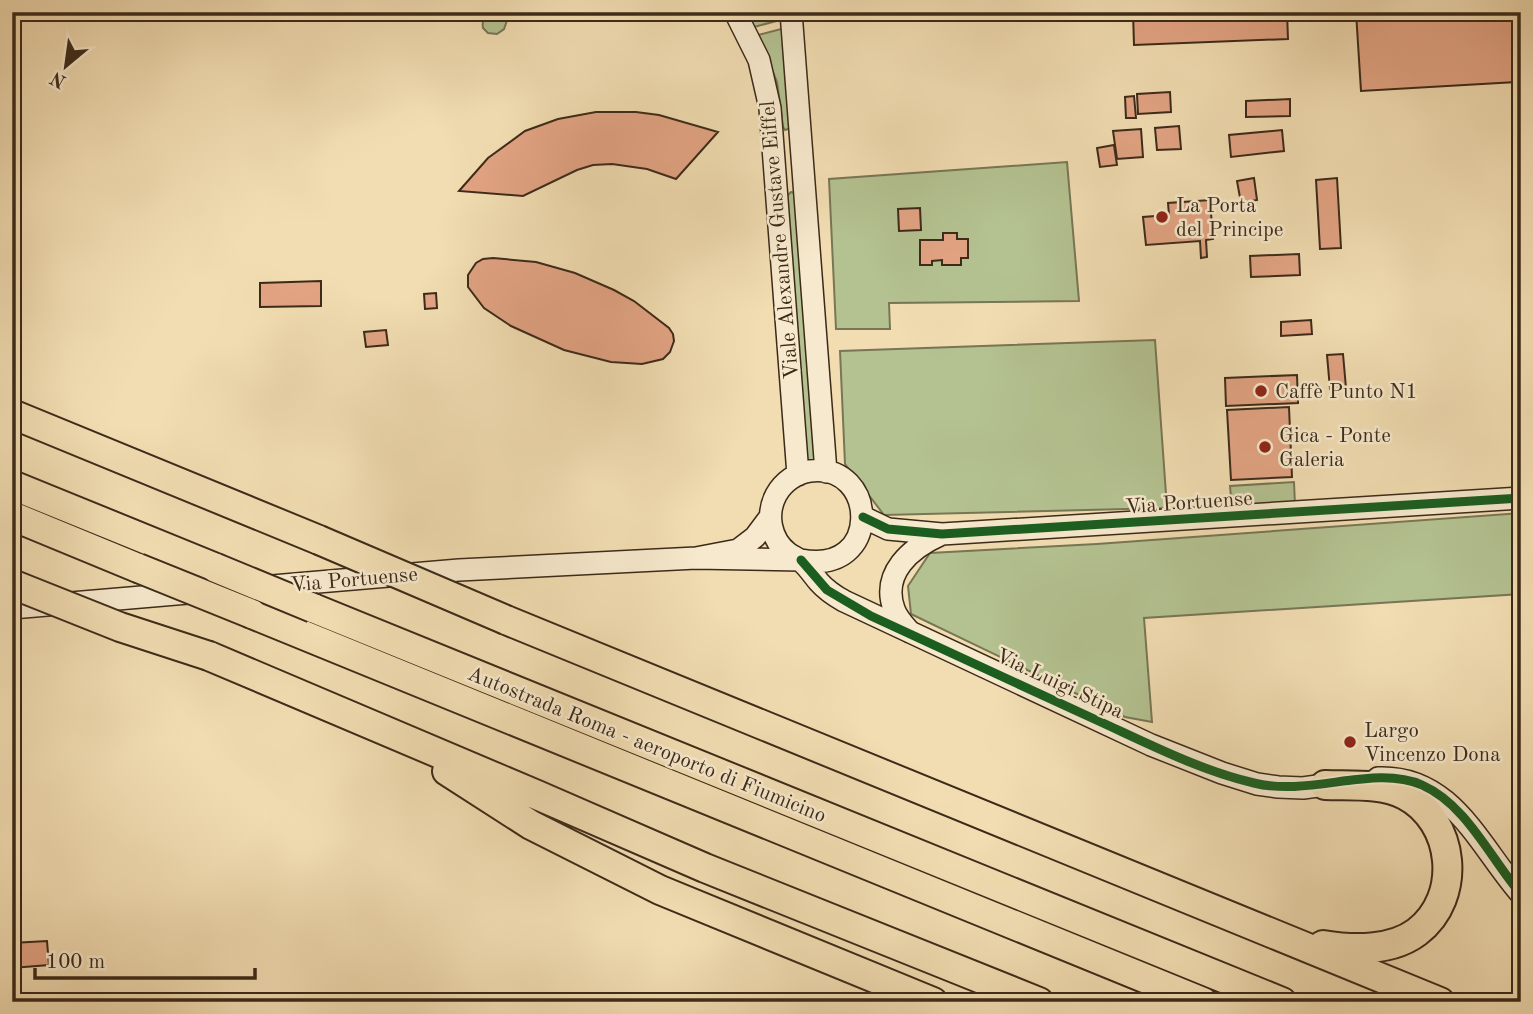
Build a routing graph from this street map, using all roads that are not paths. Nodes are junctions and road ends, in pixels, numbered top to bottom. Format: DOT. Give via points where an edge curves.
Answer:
graph roads {
  1 [pos="735,12"];
  2 [pos="792,12"];
  3 [pos="12,414"];
  4 [pos="826,472"];
  5 [pos="798,475"];
  6 [pos="12,485"];
  7 [pos="1521,498"];
  8 [pos="12,516"];
  9 [pos="863,516"];
  10 [pos="770,517"];
  11 [pos="942,534"];
  12 [pos="696,558"];
  13 [pos="801,560"];
  14 [pos="12,584"];
  15 [pos="12,608"];
  16 [pos="913,635"];
  17 [pos="376,727"];
  18 [pos="1325,785"];
  19 [pos="1521,894"];
  20 [pos="1280,936"];
  21 [pos="933,1002"];
  22 [pos="1039,1002"];
  23 [pos="1203,1002"];
  24 [pos="1282,1002"];
  25 [pos="1440,1002"];
  1 -- 5 [label="main road, Viale Alexandre Gustave Eiffel" via="759,60 769,108"];
  2 -- 4 [label="main road, Viale Alexandre Gustave Eiffel"];
  3 -- 20 [label="highway, bridge"];
  4 -- 5 [label="main road"];
  4 -- 9 [label="main road" via="852,488"];
  5 -- 10 [label="main road, Via Portuense" via="778,492"];
  6 -- 24 [label="highway, Autostrada Roma - aeroporto di Fiumicino, bridge"];
  7 -- 11 [label="main road, Via Portuense"];
  8 -- 23 [label="highway, Autostrada Roma - aeroporto di Fiumicino, bridge"];
  9 -- 11 [label="main road, Via Portuense" via="888,529"];
  9 -- 13 [label="main road, Via Portuense" via="861,531 843,555 815,563"];
  10 -- 12 [label="main road, Via Portuense" via="738,550"];
  10 -- 13 [label="main road" via="779,544"];
  11 -- 16 [label="main road" via="911,551 893,580 894,611"];
  12 -- 13 [label="main road, Via Portuense"];
  12 -- 15 [label="main road, Via Portuense" via="459,570"];
  13 -- 16 [label="main road, Via Luigi Stipa" via="820,583 844,601"];
  14 -- 17 [label="highway, bridge" via="209,656"];
  16 -- 18 [label="main road, Via Luigi Stipa" via="1222,774 1266,786"];
  17 -- 21 [label="highway" via="531,825 660,890"];
  17 -- 22 [label="highway" via="705,869"];
  18 -- 19 [label="main road, Via Luigi Stipa" via="1388,778 1431,790 1462,817"];
  18 -- 20 [label="highway" via="1376,787 1415,802 1430,817 1444,843 1446,886 1430,920 1418,932 1394,943 1340,948"];
  20 -- 25 [label="highway"];
}
